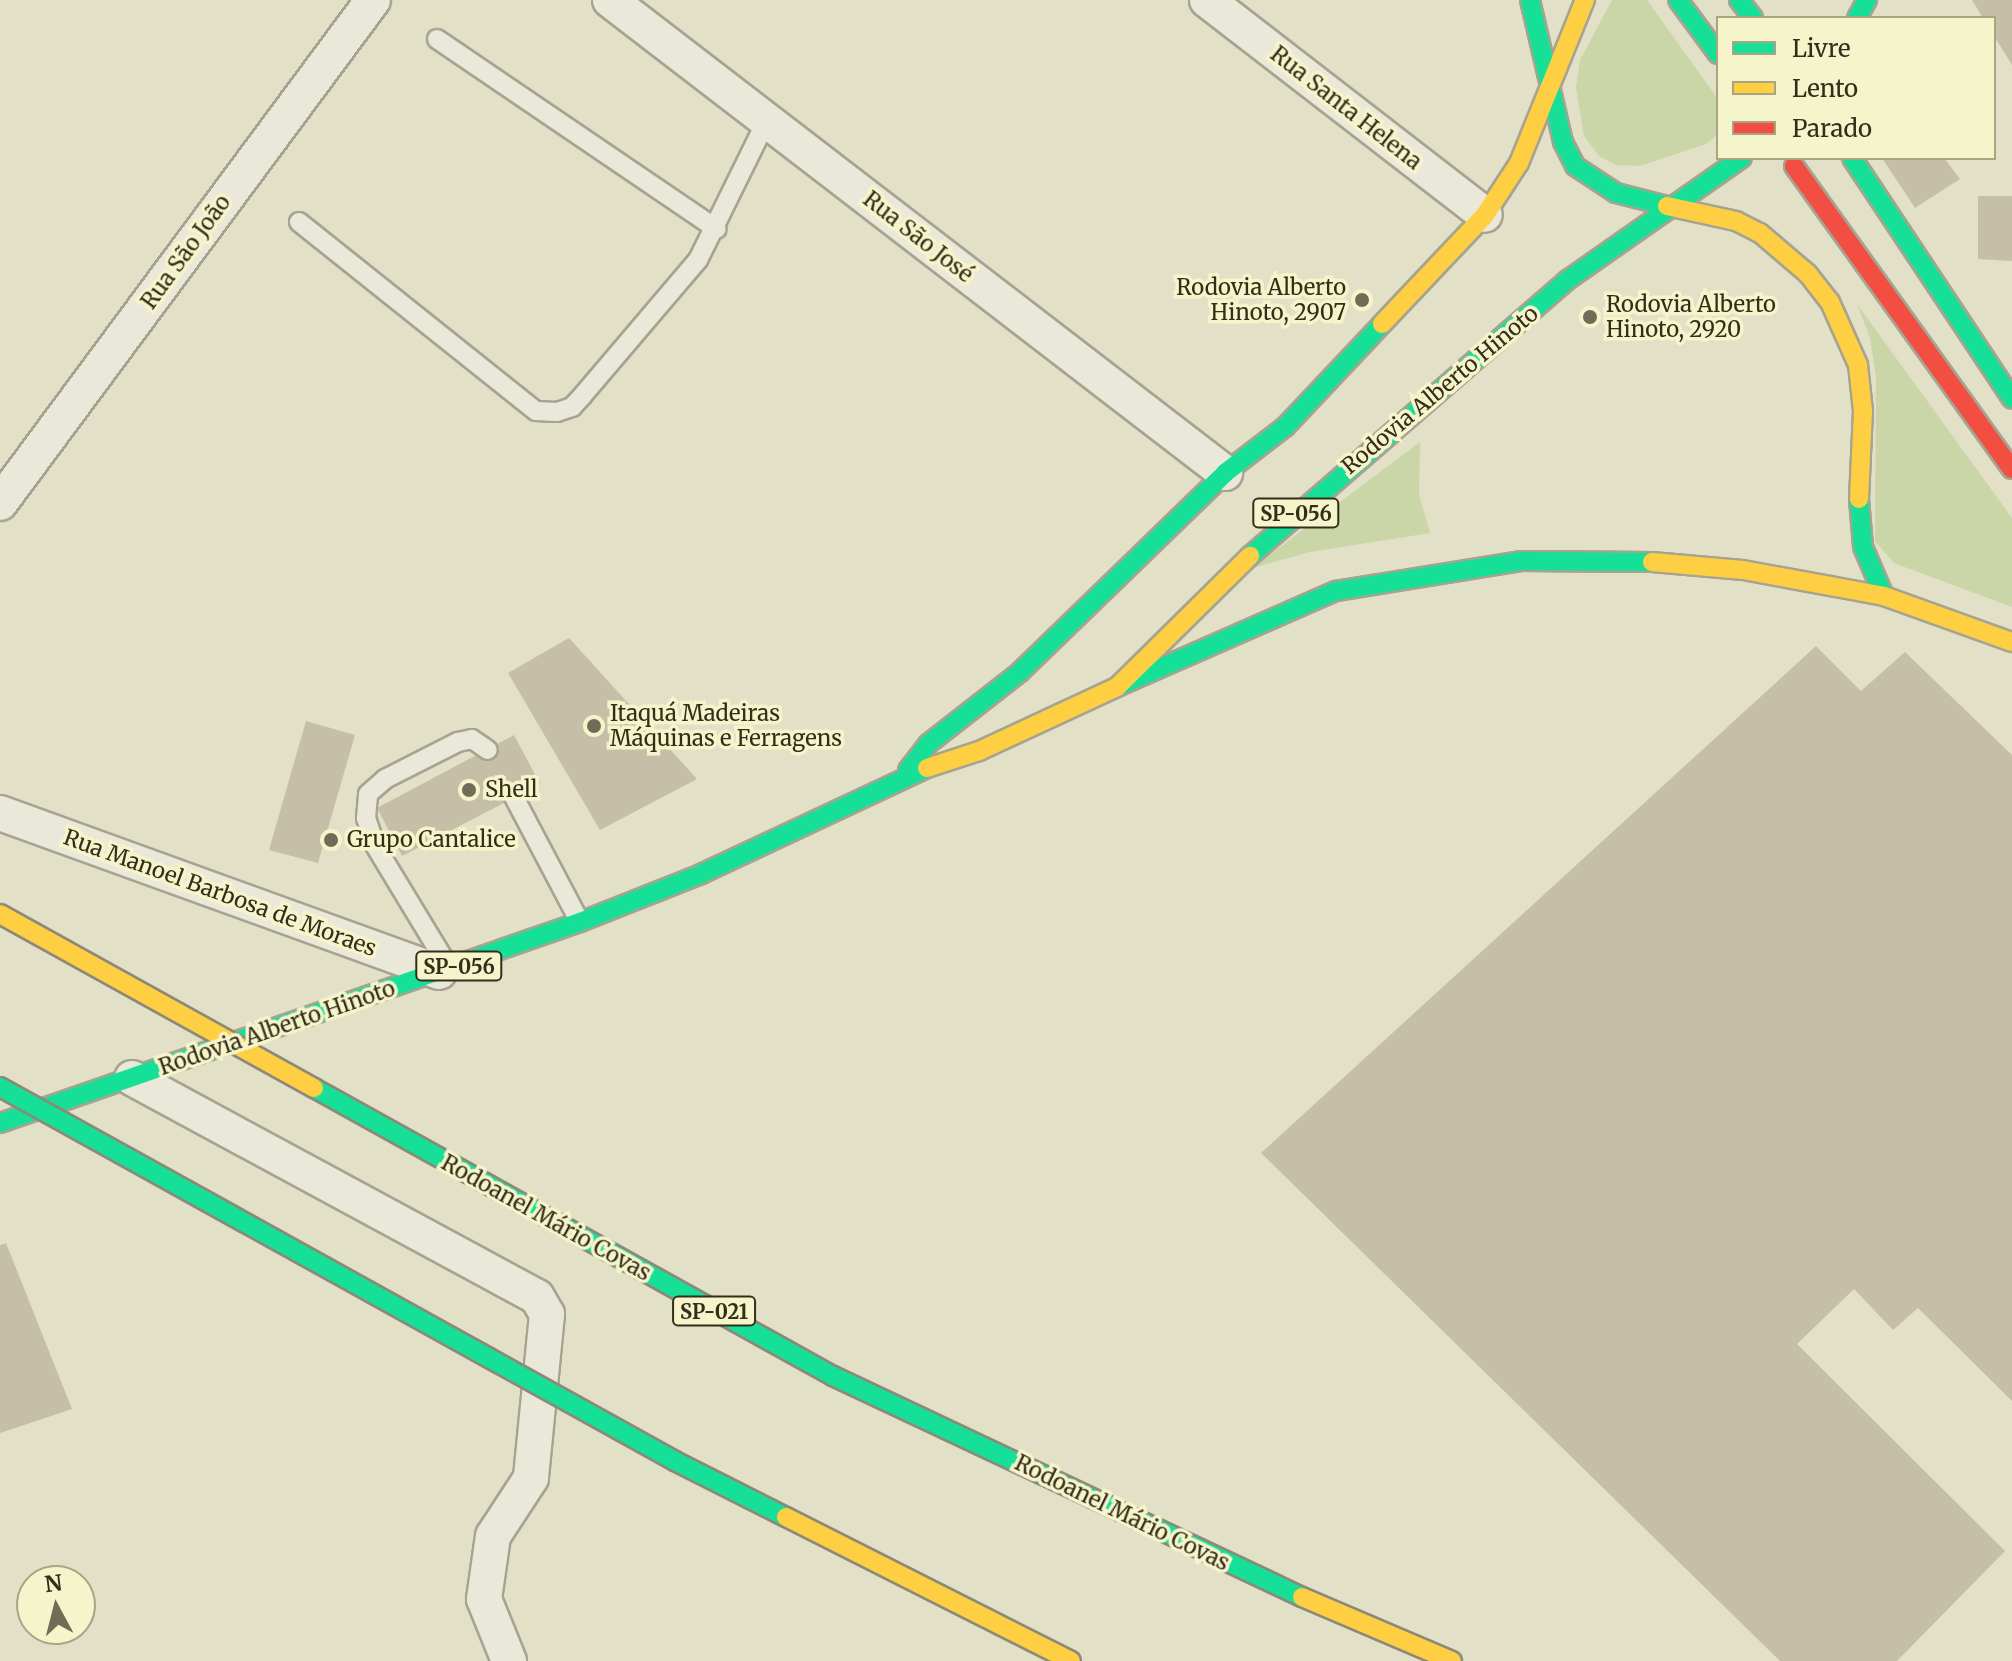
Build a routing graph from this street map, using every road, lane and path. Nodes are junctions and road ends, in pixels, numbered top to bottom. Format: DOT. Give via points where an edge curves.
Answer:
graph roads {
  1 [pos="373,0"];
  2 [pos="610,0"];
  3 [pos="1207,0"];
  4 [pos="1530,0"];
  5 [pos="1585,0"];
  6 [pos="1678,0"];
  7 [pos="1739,0"];
  8 [pos="1751,16"];
  9 [pos="437,39"];
  10 [pos="1716,51"];
  11 [pos="1551,92"];
  12 [pos="767,120"];
  13 [pos="1739,160"];
  14 [pos="1853,160"];
  15 [pos="1794,166"];
  16 [pos="1667,206"];
  17 [pos="1485,215"];
  18 [pos="299,222"];
  19 [pos="717,229"];
  20 [pos="2012,399"];
  21 [pos="2012,469"];
  22 [pos="1225,473"];
  23 [pos="0,503"];
  24 [pos="1884,596"];
  25 [pos="2012,642"];
  26 [pos="1117,687"];
  27 [pos="488,750"];
  28 [pos="904,775"];
  29 [pos="514,797"];
  30 [pos="0,813"];
  31 [pos="0,914"];
  32 [pos="580,922"];
  33 [pos="445,970"];
  34 [pos="132,1078"];
  35 [pos="0,1087"];
  36 [pos="0,1123"];
  37 [pos="509,1661"];
  38 [pos="1071,1661"];
  39 [pos="1452,1661"];
  1 -- 23 [label="street, Rua São João"];
  2 -- 12 [label="street, Rua São José"];
  3 -- 17 [label="street, Rua Santa Helena"];
  4 -- 11 [label="main road"];
  5 -- 11 [label="main road, Rodovia Alberto Hinoto / SP-056"];
  6 -- 10 [label="main road"];
  7 -- 8 [label="main road"];
  9 -- 19 [label="lane"];
  11 -- 16 [label="main road" via="1575,166 1616,193"];
  11 -- 17 [label="main road, Rodovia Alberto Hinoto / SP-056" via="1519,163"];
  12 -- 19 [label="lane"];
  12 -- 22 [label="street, Rua São José"];
  13 -- 16 [label="main road, Rodovia Alberto Hinoto / SP-056"];
  14 -- 20 [label="main road"];
  15 -- 21 [label="main road"];
  16 -- 24 [label="main road" via="1736,221 1760,233 1808,274 1846,331 1858,365 1863,411 1858,519"];
  16 -- 26 [label="main road, Rodovia Alberto Hinoto / SP-056" via="1569,279 1293,515"];
  17 -- 22 [label="main road, Rodovia Alberto Hinoto / SP-056" via="1285,427"];
  18 -- 19 [label="lane" via="536,411 557,412 583,395 698,260"];
  22 -- 28 [label="main road, Rodovia Alberto Hinoto / SP-056" via="1020,672 928,744"];
  24 -- 25 [label="main road"];
  24 -- 26 [label="main road" via="1743,570 1613,559 1521,561 1336,591"];
  26 -- 28 [label="main road, Rodovia Alberto Hinoto / SP-056" via="979,751"];
  27 -- 33 [label="lane" via="472,739 458,742 385,779 368,794 366,818 376,847"];
  28 -- 32 [label="main road, Rodovia Alberto Hinoto / SP-056" via="701,874"];
  29 -- 32 [label="lane"];
  30 -- 33 [label="street, Rua Manoel Barbosa de Moraes"];
  31 -- 39 [label="main road, Rodoanel Mário Covas / SP-021, bridge" via="833,1376 1256,1577"];
  32 -- 33 [label="main road, Rodovia Alberto Hinoto / SP-056"];
  33 -- 34 [label="main road, Rodovia Alberto Hinoto / SP-056"];
  34 -- 36 [label="main road, Rodovia Alberto Hinoto / SP-056"];
  34 -- 37 [label="street" via="537,1297 547,1314 531,1478 493,1536 484,1599"];
  35 -- 38 [label="main road, bridge" via="675,1461"];
}
